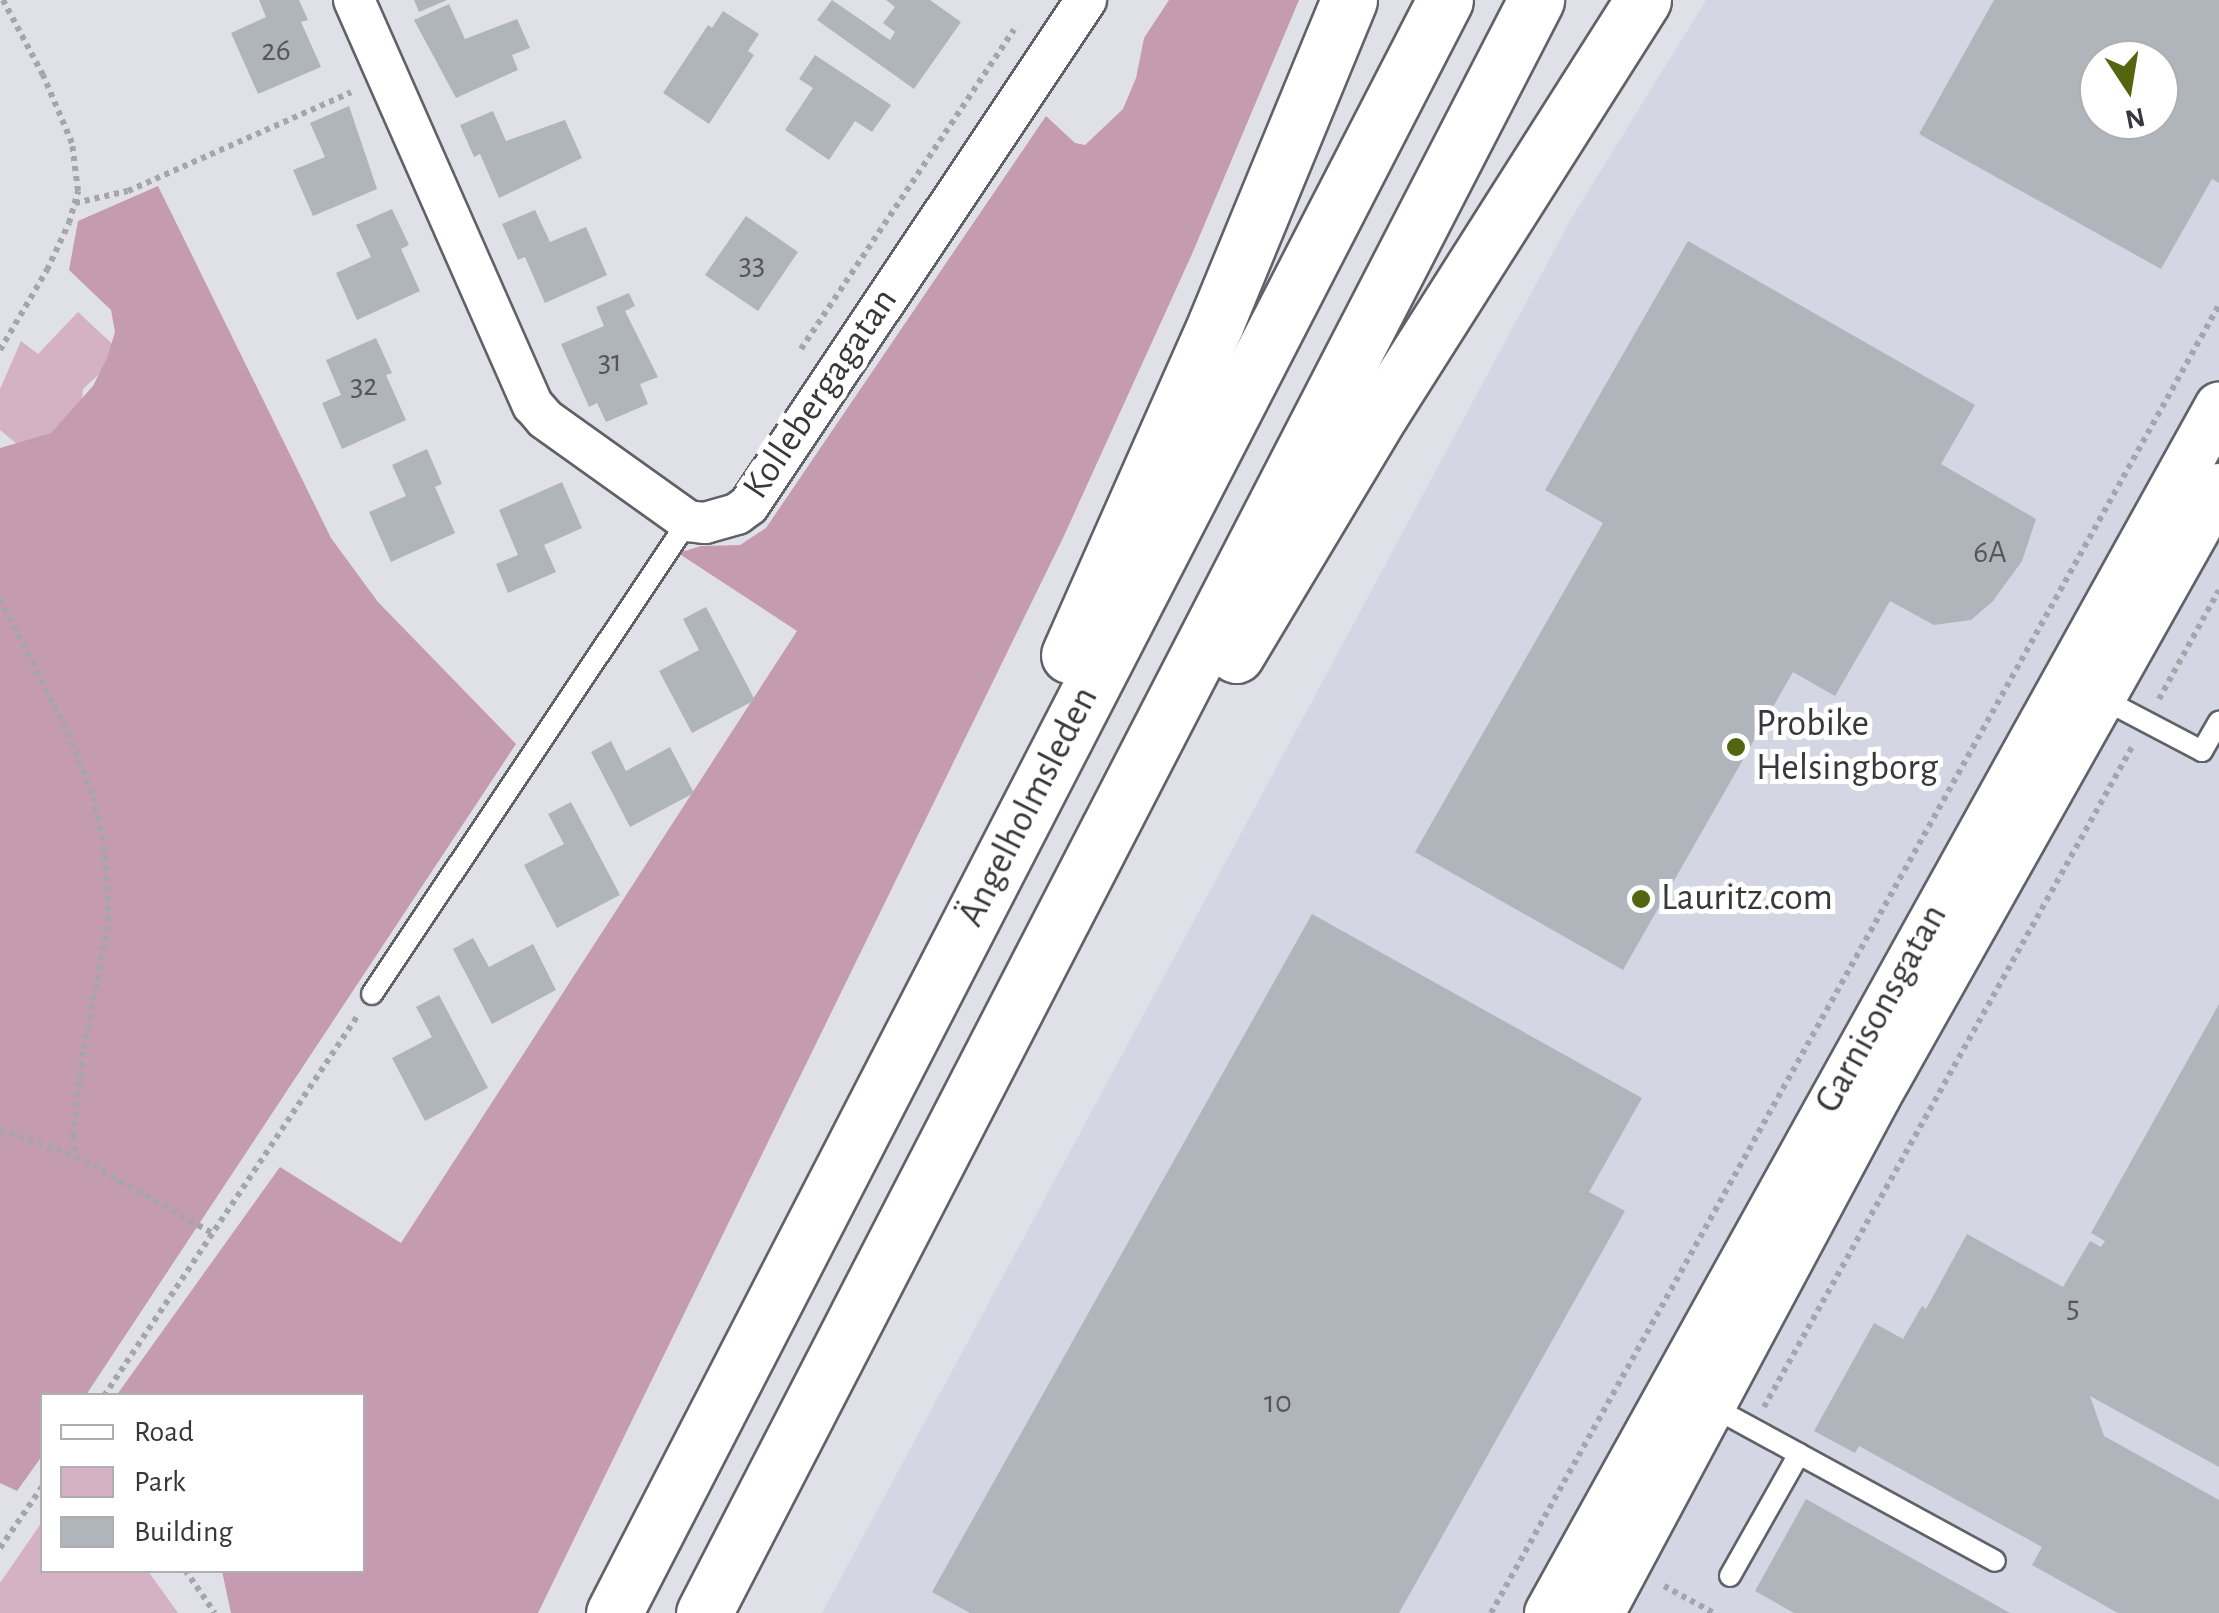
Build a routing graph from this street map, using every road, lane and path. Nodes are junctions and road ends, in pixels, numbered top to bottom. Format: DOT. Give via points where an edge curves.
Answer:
graph roads {
  1 [pos="3,0"];
  2 [pos="354,0"];
  3 [pos="1086,0"];
  4 [pos="1349,0"];
  5 [pos="1445,0"];
  6 [pos="1536,0"];
  7 [pos="1644,0"];
  8 [pos="1024,16"];
  9 [pos="387,76"];
  10 [pos="75,203"];
  11 [pos="2219,305"];
  12 [pos="0,350"];
  13 [pos="798,354"];
  14 [pos="2219,407"];
  15 [pos="2219,488"];
  16 [pos="688,521"];
  17 [pos="2219,590"];
  18 [pos="0,598"];
  19 [pos="2100,698"];
  20 [pos="2146,722"];
  21 [pos="2219,722"];
  22 [pos="1094,858"];
  23 [pos="372,994"];
  24 [pos="905,1048"];
  25 [pos="0,1130"];
  26 [pos="76,1156"];
  27 [pos="212,1233"];
  28 [pos="106,1393"];
  29 [pos="1710,1406"];
  30 [pos="1761,1413"];
  31 [pos="1799,1454"];
  32 [pos="40,1489"];
  33 [pos="0,1548"];
  34 [pos="1995,1562"];
  35 [pos="1674,1569"];
  36 [pos="187,1573"];
  37 [pos="1730,1576"];
  38 [pos="1664,1586"];
  39 [pos="1657,1600"];
  40 [pos="215,1613"];
  41 [pos="614,1613"];
  42 [pos="704,1613"];
  43 [pos="1490,1613"];
  44 [pos="1549,1613"];
  45 [pos="1600,1613"];
  46 [pos="1714,1613"];
  1 -- 10 [label="path" via="72,143"];
  2 -- 9 [label="street"];
  3 -- 16 [label="street, Kollebergagatan" via="749,505 720,520"];
  4 -- 24 [label="highway" via="1060,675 943,902"];
  5 -- 24 [label="highway, Ängelholmsleden"];
  6 -- 22 [label="highway"];
  7 -- 22 [label="highway" via="1381,413 1221,680"];
  8 -- 13 [label="path"];
  9 -- 10 [label="path" via="128,191"];
  9 -- 16 [label="street" via="533,405"];
  10 -- 12 [label="path" via="47,270"];
  11 -- 43 [label="path"];
  14 -- 44 [label="street, Garnisonsgatan"];
  15 -- 19 [label="street, Garnisonsgatan"];
  16 -- 23 [label="lane"];
  17 -- 20 [label="path"];
  18 -- 26 [label="path" via="68,733 104,846 109,916 83,1052"];
  19 -- 20 [label="lane"];
  19 -- 29 [label="street, Garnisonsgatan"];
  20 -- 21 [label="lane" via="2202,751"];
  20 -- 30 [label="path"];
  22 -- 42 [label="highway"];
  23 -- 27 [label="path"];
  24 -- 41 [label="highway, Ängelholmsleden"];
  25 -- 26 [label="path"];
  26 -- 27 [label="path"];
  27 -- 28 [label="path"];
  29 -- 31 [label="lane"];
  29 -- 45 [label="street, Garnisonsgatan"];
  31 -- 34 [label="lane"];
  31 -- 37 [label="lane"];
  32 -- 33 [label="path"];
  35 -- 38 [label="path"];
  36 -- 40 [label="path"];
  38 -- 39 [label="path"];
  38 -- 46 [label="path"];
}
